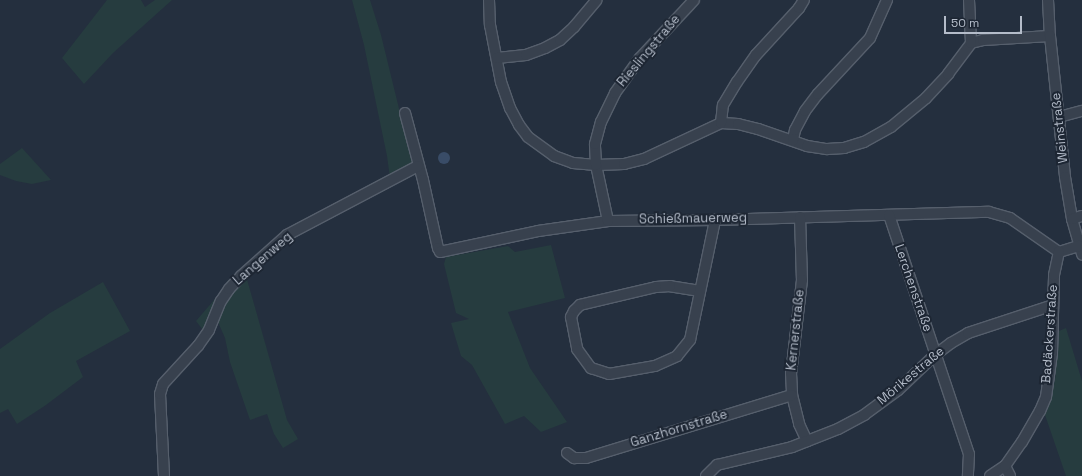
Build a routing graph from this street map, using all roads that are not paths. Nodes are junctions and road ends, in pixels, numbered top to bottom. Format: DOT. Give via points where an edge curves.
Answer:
graph roads {
  1 [pos="489,0"];
  2 [pos="597,0"];
  3 [pos="694,0"];
  4 [pos="804,0"];
  5 [pos="886,0"];
  6 [pos="969,0"];
  7 [pos="1048,0"];
  8 [pos="1050,36"];
  9 [pos="971,43"];
  10 [pos="497,58"];
  11 [pos="1082,111"];
  12 [pos="405,113"];
  13 [pos="1059,117"];
  14 [pos="721,123"];
  15 [pos="793,140"];
  16 [pos="596,165"];
  17 [pos="418,166"];
  18 [pos="890,215"];
  19 [pos="800,217"];
  20 [pos="1077,217"];
  21 [pos="715,220"];
  22 [pos="608,221"];
  23 [pos="1081,251"];
  24 [pos="1058,252"];
  25 [pos="700,291"];
  26 [pos="1053,305"];
  27 [pos="935,355"];
  28 [pos="792,395"];
  29 [pos="806,441"];
  30 [pos="567,453"];
  31 [pos="1005,466"];
  32 [pos="164,476"];
  33 [pos="706,476"];
  34 [pos="968,476"];
  35 [pos="990,476"];
  36 [pos="1010,476"];
  1 -- 10 [label="street" via="490,25"];
  2 -- 10 [label="street" via="560,40 526,55"];
  3 -- 16 [label="street, Rieslingstraße" via="640,58 614,93 601,122 595,144"];
  4 -- 14 [label="street" via="756,55 737,82 723,105"];
  5 -- 15 [label="street" via="870,38 809,106 795,130"];
  6 -- 9 [label="street"];
  7 -- 8 [label="street, Weinstraße"];
  8 -- 9 [label="street"];
  8 -- 13 [label="street, Weinstraße"];
  9 -- 15 [label="street" via="926,98 881,134 864,142 833,148 807,146"];
  10 -- 16 [label="street" via="501,82 510,108 528,137 554,156 573,163"];
  11 -- 13 [label="street"];
  12 -- 17 [label="street, Schießmauerweg"];
  13 -- 20 [label="street, Weinstraße" via="1065,177"];
  14 -- 15 [label="street" via="738,124"];
  14 -- 16 [label="street" via="644,158 624,164"];
  16 -- 22 [label="street, Rieslingstraße"];
  17 -- 22 [label="street, Schießmauerweg" via="440,252"];
  17 -- 32 [label="street, Langenweg" via="287,235 229,289 206,335 163,384 160,394"];
  18 -- 19 [label="street, Schießmauerweg"];
  18 -- 24 [label="street, Schießmauerweg" via="989,212 1000,214 1010,218"];
  18 -- 27 [label="street, Lerchenstraße"];
  19 -- 21 [label="street, Schießmauerweg"];
  19 -- 28 [label="street, Kernerstraße" via="802,280 791,373"];
  20 -- 23 [label="street, Weinstraße"];
  21 -- 22 [label="street, Schießmauerweg"];
  21 -- 25 [label="street"];
  23 -- 24 [label="street"];
  24 -- 26 [label="street, Badäckerstraße"];
  25 -- 25 [label="street" via="690,340 678,356 669,361 609,374 591,368 577,349 571,317 580,305 656,287 670,286"];
  26 -- 27 [label="street, Mörikestraße" via="968,333"];
  26 -- 31 [label="street, Badäckerstraße" via="1052,353 1046,397"];
  27 -- 29 [label="street, Mörikestraße" via="898,390 864,415 838,429"];
  27 -- 34 [label="street, Lerchenstraße" via="969,454"];
  28 -- 29 [label="street, Kernerstraße"];
  28 -- 30 [label="street, Ganzhornstraße" via="586,458 574,458"];
  29 -- 33 [label="street, Mörikestraße" via="717,465"];
  31 -- 35 [label="street"];
  31 -- 36 [label="street"];
}
